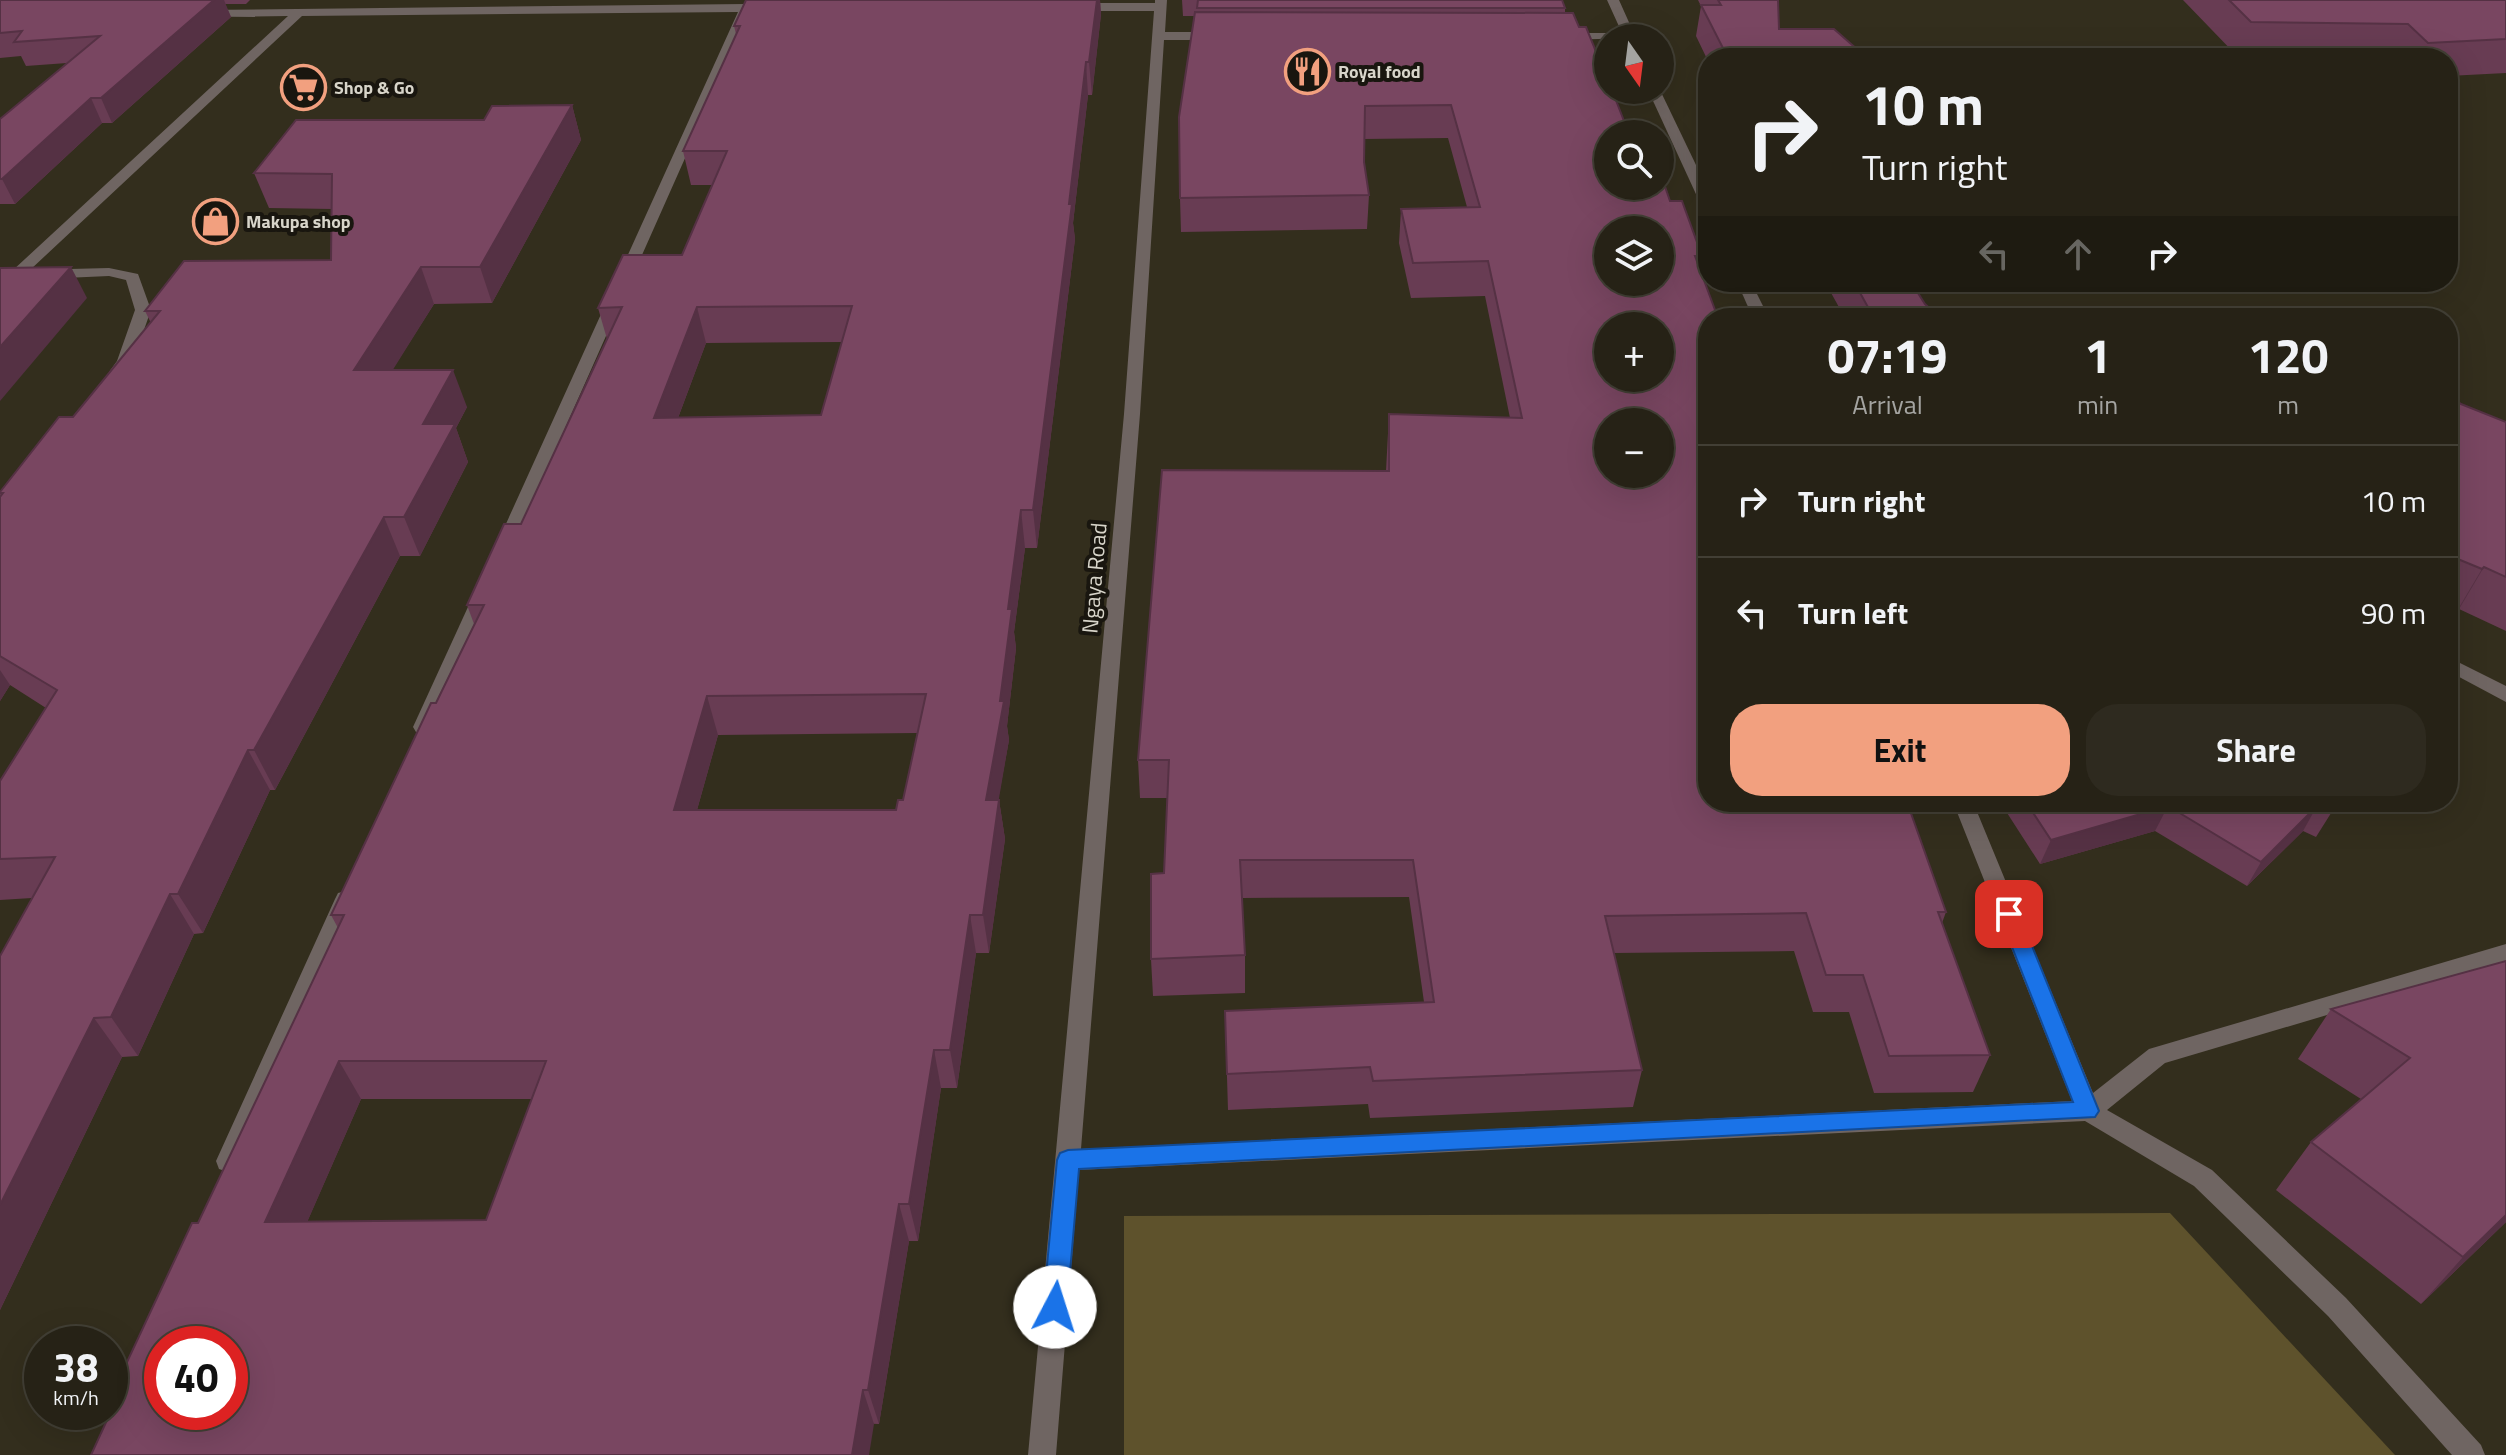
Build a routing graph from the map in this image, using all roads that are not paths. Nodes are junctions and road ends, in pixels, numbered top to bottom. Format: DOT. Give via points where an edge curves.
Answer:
graph roads {
  1 [pos="1613,0"];
  2 [pos="688,4"];
  3 [pos="1161,4"];
  4 [pos="1065,7"];
  5 [pos="299,12"];
  6 [pos="191,13"];
  7 [pos="1624,24"];
  8 [pos="1159,36"];
  9 [pos="1237,36"];
  10 [pos="1551,37"];
  11 [pos="1594,38"];
  12 [pos="1661,104"];
  13 [pos="1698,184"];
  14 [pos="8,276"];
  15 [pos="0,286"];
  16 [pos="108,385"];
  17 [pos="2458,669"];
  18 [pos="2506,695"];
  19 [pos="415,746"];
  20 [pos="1967,812"];
  21 [pos="356,876"];
  22 [pos="2506,953"];
  23 [pos="2088,1111"];
  24 [pos="1068,1160"];
  25 [pos="220,1180"];
  26 [pos="1042,1455"];
  27 [pos="2471,1455"];
  1 -- 7 [label="street"];
  2 -- 5 [label="street"];
  2 -- 19 [label="street" via="754,8"];
  3 -- 4 [label="street"];
  3 -- 8 [label="street, Ngaya Road"];
  5 -- 6 [label="street"];
  5 -- 14 [label="street"];
  8 -- 9 [label="street"];
  8 -- 24 [label="street, Ngaya Road"];
  10 -- 11 [label="street"];
  12 -- 13 [label="street"];
  14 -- 15 [label="street"];
  14 -- 16 [label="street" via="109,272 133,277 143,310 125,361"];
  17 -- 18 [label="street"];
  20 -- 23 [label="street"];
  21 -- 25 [label="street"];
  22 -- 23 [label="street" via="2157,1056"];
  23 -- 24 [label="street"];
  23 -- 27 [label="street" via="2203,1178 2337,1307"];
  24 -- 26 [label="street, Ngaya Road"];
}
